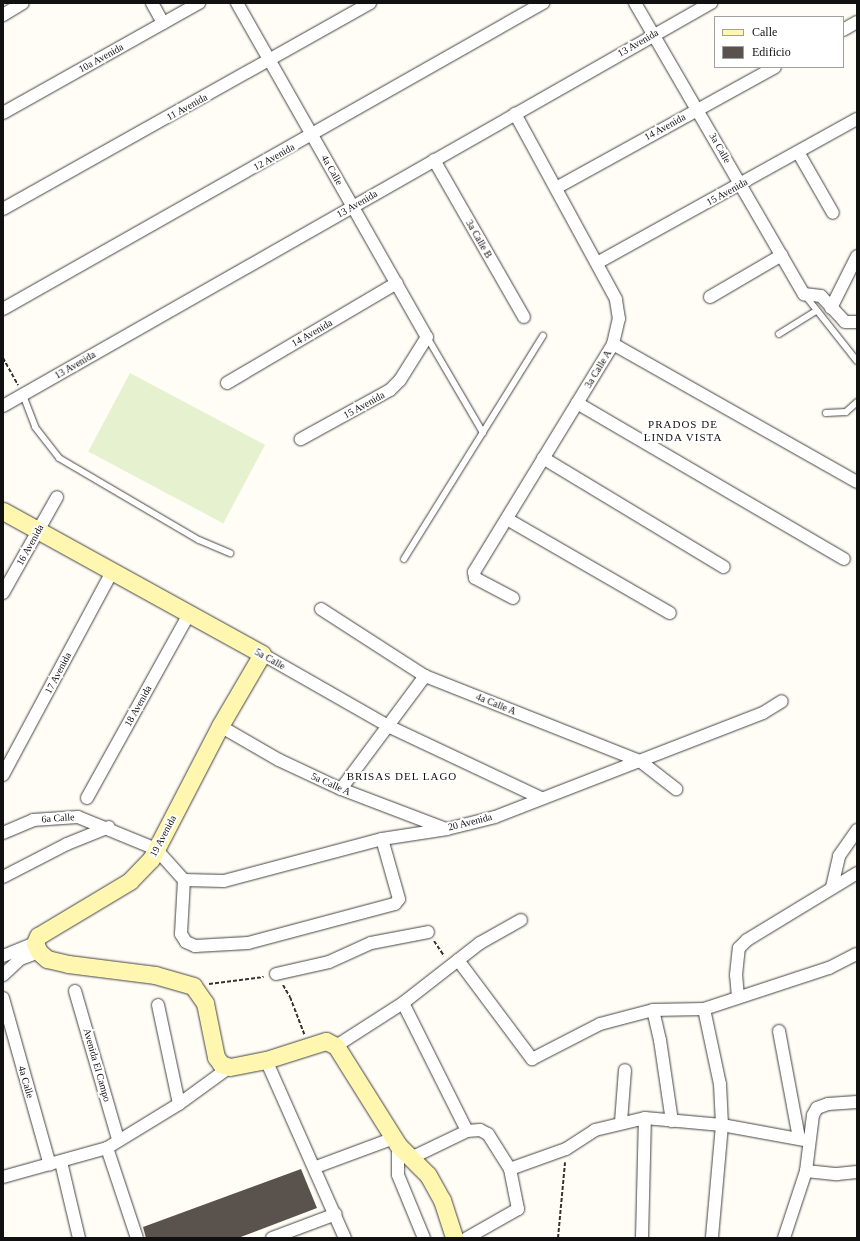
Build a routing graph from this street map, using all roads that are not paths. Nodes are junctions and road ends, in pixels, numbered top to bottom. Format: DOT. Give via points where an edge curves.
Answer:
graph roads {
  1 [pos="23,3"];
  2 [pos="152,3"];
  3 [pos="199,3"];
  4 [pos="237,3"];
  5 [pos="370,3"];
  6 [pos="543,3"];
  7 [pos="634,3"];
  8 [pos="711,3"];
  9 [pos="3,15"];
  10 [pos="857,22"];
  11 [pos="163,23"];
  12 [pos="844,29"];
  13 [pos="653,35"];
  14 [pos="270,60"];
  15 [pos="772,68"];
  16 [pos="697,109"];
  17 [pos="3,113"];
  18 [pos="515,114"];
  19 [pos="857,119"];
  20 [pos="312,135"];
  21 [pos="798,152"];
  22 [pos="434,160"];
  23 [pos="740,184"];
  24 [pos="556,188"];
  25 [pos="353,207"];
  26 [pos="3,209"];
  27 [pos="833,213"];
  28 [pos="782,255"];
  29 [pos="856,260"];
  30 [pos="597,263"];
  31 [pos="397,283"];
  32 [pos="804,294"];
  33 [pos="710,297"];
  34 [pos="831,308"];
  35 [pos="3,309"];
  36 [pos="816,311"];
  37 [pos="524,317"];
  38 [pos="857,322"];
  39 [pos="779,334"];
  40 [pos="543,336"];
  41 [pos="427,337"];
  42 [pos="613,344"];
  43 [pos="857,361"];
  44 [pos="227,383"];
  45 [pos="23,395"];
  46 [pos="857,402"];
  47 [pos="577,403"];
  48 [pos="3,406"];
  49 [pos="826,413"];
  50 [pos="482,433"];
  51 [pos="301,439"];
  52 [pos="543,458"];
  53 [pos="857,482"];
  54 [pos="57,497"];
  55 [pos="3,511"];
  56 [pos="507,519"];
  57 [pos="38,531"];
  58 [pos="230,553"];
  59 [pos="404,559"];
  60 [pos="844,559"];
  61 [pos="724,567"];
  62 [pos="112,572"];
  63 [pos="3,593"];
  64 [pos="513,598"];
  65 [pos="321,609"];
  66 [pos="670,613"];
  67 [pos="189,614"];
  68 [pos="262,654"];
  69 [pos="425,676"];
  70 [pos="782,701"];
  71 [pos="220,726"];
  72 [pos="388,726"];
  73 [pos="640,761"];
  74 [pos="3,775"];
  75 [pos="341,789"];
  76 [pos="676,789"];
  77 [pos="87,798"];
  78 [pos="541,798"];
  79 [pos="109,828"];
  80 [pos="447,829"];
  81 [pos="857,830"];
  82 [pos="3,833"];
  83 [pos="382,840"];
  84 [pos="156,850"];
  85 [pos="857,873"];
  86 [pos="3,877"];
  87 [pos="184,880"];
  88 [pos="832,887"];
  89 [pos="521,920"];
  90 [pos="428,932"];
  91 [pos="37,948"];
  92 [pos="857,954"];
  93 [pos="3,956"];
  94 [pos="454,963"];
  95 [pos="276,974"];
  96 [pos="3,975"];
  97 [pos="75,991"];
  98 [pos="738,997"];
  99 [pos="3,998"];
  100 [pos="403,1003"];
  101 [pos="158,1005"];
  102 [pos="653,1010"];
  103 [pos="704,1010"];
  104 [pos="779,1031"];
  105 [pos="336,1046"];
  106 [pos="266,1060"];
  107 [pos="230,1067"];
  108 [pos="624,1070"];
  109 [pos="857,1102"];
  110 [pos="179,1104"];
  111 [pos="645,1118"];
  112 [pos="672,1121"];
  113 [pos="622,1122"];
  114 [pos="722,1125"];
  115 [pos="467,1131"];
  116 [pos="118,1139"];
  117 [pos="804,1139"];
  118 [pos="396,1142"];
  119 [pos="107,1148"];
  120 [pos="411,1158"];
  121 [pos="55,1164"];
  122 [pos="316,1167"];
  123 [pos="510,1168"];
  124 [pos="806,1171"];
  125 [pos="857,1172"];
  126 [pos="3,1176"];
  127 [pos="336,1214"];
  128 [pos="79,1238"];
  129 [pos="136,1238"];
  130 [pos="272,1238"];
  131 [pos="345,1238"];
  132 [pos="424,1238"];
  133 [pos="454,1238"];
  134 [pos="468,1238"];
  135 [pos="642,1238"];
  136 [pos="712,1238"];
  137 [pos="784,1238"];
  1 -- 9 [label="street"];
  2 -- 11 [label="street"];
  3 -- 11 [label="street, 10a Avenida"];
  4 -- 14 [label="street, 4a Calle"];
  5 -- 14 [label="street, 11 Avenida"];
  6 -- 20 [label="street, 12 Avenida"];
  7 -- 13 [label="street, 3a Calle"];
  8 -- 13 [label="street, 13 Avenida"];
  10 -- 12 [label="street"];
  11 -- 17 [label="street, 10a Avenida"];
  13 -- 16 [label="street, 3a Calle"];
  13 -- 18 [label="street, 13 Avenida"];
  14 -- 20 [label="street, 4a Calle"];
  14 -- 26 [label="street, 11 Avenida"];
  15 -- 16 [label="street, 14 Avenida"];
  16 -- 23 [label="street, 3a Calle"];
  16 -- 24 [label="street, 14 Avenida"];
  18 -- 22 [label="street, 13 Avenida"];
  18 -- 24 [label="street, 3a Calle A"];
  19 -- 21 [label="street, 15 Avenida"];
  20 -- 25 [label="street, 4a Calle"];
  20 -- 35 [label="street, 12 Avenida"];
  21 -- 23 [label="street, 15 Avenida"];
  21 -- 27 [label="street"];
  22 -- 25 [label="street, 13 Avenida"];
  22 -- 37 [label="street, 3a Calle B"];
  23 -- 28 [label="street, 3a Calle"];
  23 -- 30 [label="street, 15 Avenida"];
  24 -- 30 [label="street, 3a Calle A"];
  25 -- 31 [label="street, 4a Calle"];
  25 -- 45 [label="street, 13 Avenida"];
  28 -- 32 [label="street, 3a Calle"];
  28 -- 33 [label="street"];
  29 -- 34 [label="street"];
  30 -- 42 [label="street, 3a Calle A" via="616,299 619,318"];
  31 -- 41 [label="street, 4a Calle"];
  31 -- 44 [label="street, 14 Avenida"];
  32 -- 34 [label="street" via="821,296"];
  32 -- 36 [label="lane"];
  34 -- 38 [label="street" via="845,322"];
  36 -- 39 [label="lane"];
  36 -- 43 [label="lane"];
  40 -- 50 [label="lane"];
  41 -- 50 [label="lane"];
  41 -- 51 [label="street, 15 Avenida" via="400,380 390,390"];
  42 -- 47 [label="street, 3a Calle A"];
  42 -- 53 [label="street"];
  45 -- 48 [label="street, 13 Avenida"];
  45 -- 58 [label="lane" via="35,427 59,458 199,540"];
  46 -- 49 [label="lane" via="846,412"];
  47 -- 52 [label="street, 3a Calle A"];
  47 -- 60 [label="street"];
  50 -- 59 [label="lane"];
  52 -- 56 [label="street, 3a Calle A"];
  52 -- 61 [label="street"];
  54 -- 57 [label="street, 16 Avenida"];
  55 -- 57 [label="street, 5a Calle"];
  56 -- 64 [label="street, 3a Calle A" via="474,572 475,578"];
  56 -- 66 [label="street"];
  57 -- 62 [label="street, 5a Calle"];
  57 -- 63 [label="street, 16 Avenida"];
  62 -- 67 [label="street, 5a Calle"];
  62 -- 74 [label="street, 17 Avenida"];
  65 -- 69 [label="street, 4a Calle A"];
  67 -- 68 [label="street, 5a Calle"];
  67 -- 77 [label="street, 18 Avenida"];
  68 -- 71 [label="street, 19 Avenida"];
  68 -- 72 [label="street, 5a Calle"];
  69 -- 72 [label="street"];
  69 -- 73 [label="street, 4a Calle A"];
  70 -- 73 [label="street, 20 Avenida" via="763,713 670,747"];
  71 -- 75 [label="street, 5a Calle A" via="279,760"];
  71 -- 84 [label="street, 19 Avenida"];
  72 -- 75 [label="street"];
  72 -- 78 [label="street, 5a Calle"];
  73 -- 76 [label="street, 4a Calle A"];
  73 -- 78 [label="street, 20 Avenida"];
  75 -- 80 [label="street, 5a Calle A"];
  78 -- 80 [label="street, 20 Avenida" via="495,817"];
  79 -- 82 [label="street, 6a Calle" via="78,817 33,820"];
  79 -- 84 [label="street, 6a Calle"];
  79 -- 86 [label="street" via="67,844"];
  80 -- 83 [label="street, 20 Avenida"];
  81 -- 88 [label="street" via="839,856"];
  83 -- 87 [label="street, 20 Avenida" via="224,881"];
  83 -- 87 [label="street" via="398,902 248,943 195,946 186,942 181,934"];
  84 -- 87 [label="street"];
  84 -- 91 [label="street, 19 Avenida" via="144,868 130,881 44,931 38,936"];
  85 -- 88 [label="street"];
  88 -- 98 [label="street" via="747,940 739,948 736,975"];
  89 -- 94 [label="street" via="480,943"];
  90 -- 95 [label="street" via="371,943 329,962"];
  91 -- 93 [label="street, 19 Avenida"];
  91 -- 96 [label="street"];
  91 -- 107 [label="street" via="48,959 68,964 155,974 193,986 205,1003 216,1057 222,1064"];
  92 -- 98 [label="street" via="830,968"];
  94 -- 100 [label="street"];
  94 -- 102 [label="street" via="532,1059 600,1024"];
  97 -- 116 [label="street, Avenida El Campo"];
  98 -- 103 [label="street"];
  99 -- 121 [label="street, 4a Calle"];
  100 -- 105 [label="street"];
  100 -- 115 [label="street"];
  101 -- 110 [label="street"];
  102 -- 103 [label="street"];
  102 -- 112 [label="street"];
  103 -- 114 [label="street" via="720,1084"];
  104 -- 117 [label="street"];
  105 -- 106 [label="street" via="326,1041"];
  105 -- 118 [label="street"];
  106 -- 107 [label="street"];
  106 -- 122 [label="street"];
  107 -- 110 [label="street"];
  108 -- 113 [label="street"];
  109 -- 117 [label="street" via="828,1104 817,1108"];
  110 -- 116 [label="street" via="137,1131"];
  111 -- 112 [label="street"];
  111 -- 113 [label="street"];
  111 -- 135 [label="street"];
  112 -- 114 [label="street"];
  113 -- 123 [label="street" via="596,1130 566,1149"];
  114 -- 117 [label="street"];
  114 -- 136 [label="street"];
  115 -- 120 [label="street"];
  115 -- 123 [label="street" via="480,1130 488,1134"];
  116 -- 119 [label="street"];
  117 -- 124 [label="street"];
  118 -- 120 [label="street"];
  118 -- 122 [label="street"];
  118 -- 132 [label="street" via="398,1175"];
  119 -- 121 [label="street"];
  119 -- 129 [label="street"];
  120 -- 133 [label="street" via="428,1175 442,1200"];
  121 -- 126 [label="street"];
  121 -- 128 [label="street, 4a Calle"];
  122 -- 127 [label="street"];
  123 -- 134 [label="street" via="518,1209"];
  124 -- 125 [label="street"];
  124 -- 137 [label="street"];
  127 -- 130 [label="street"];
  127 -- 131 [label="street"];
}
